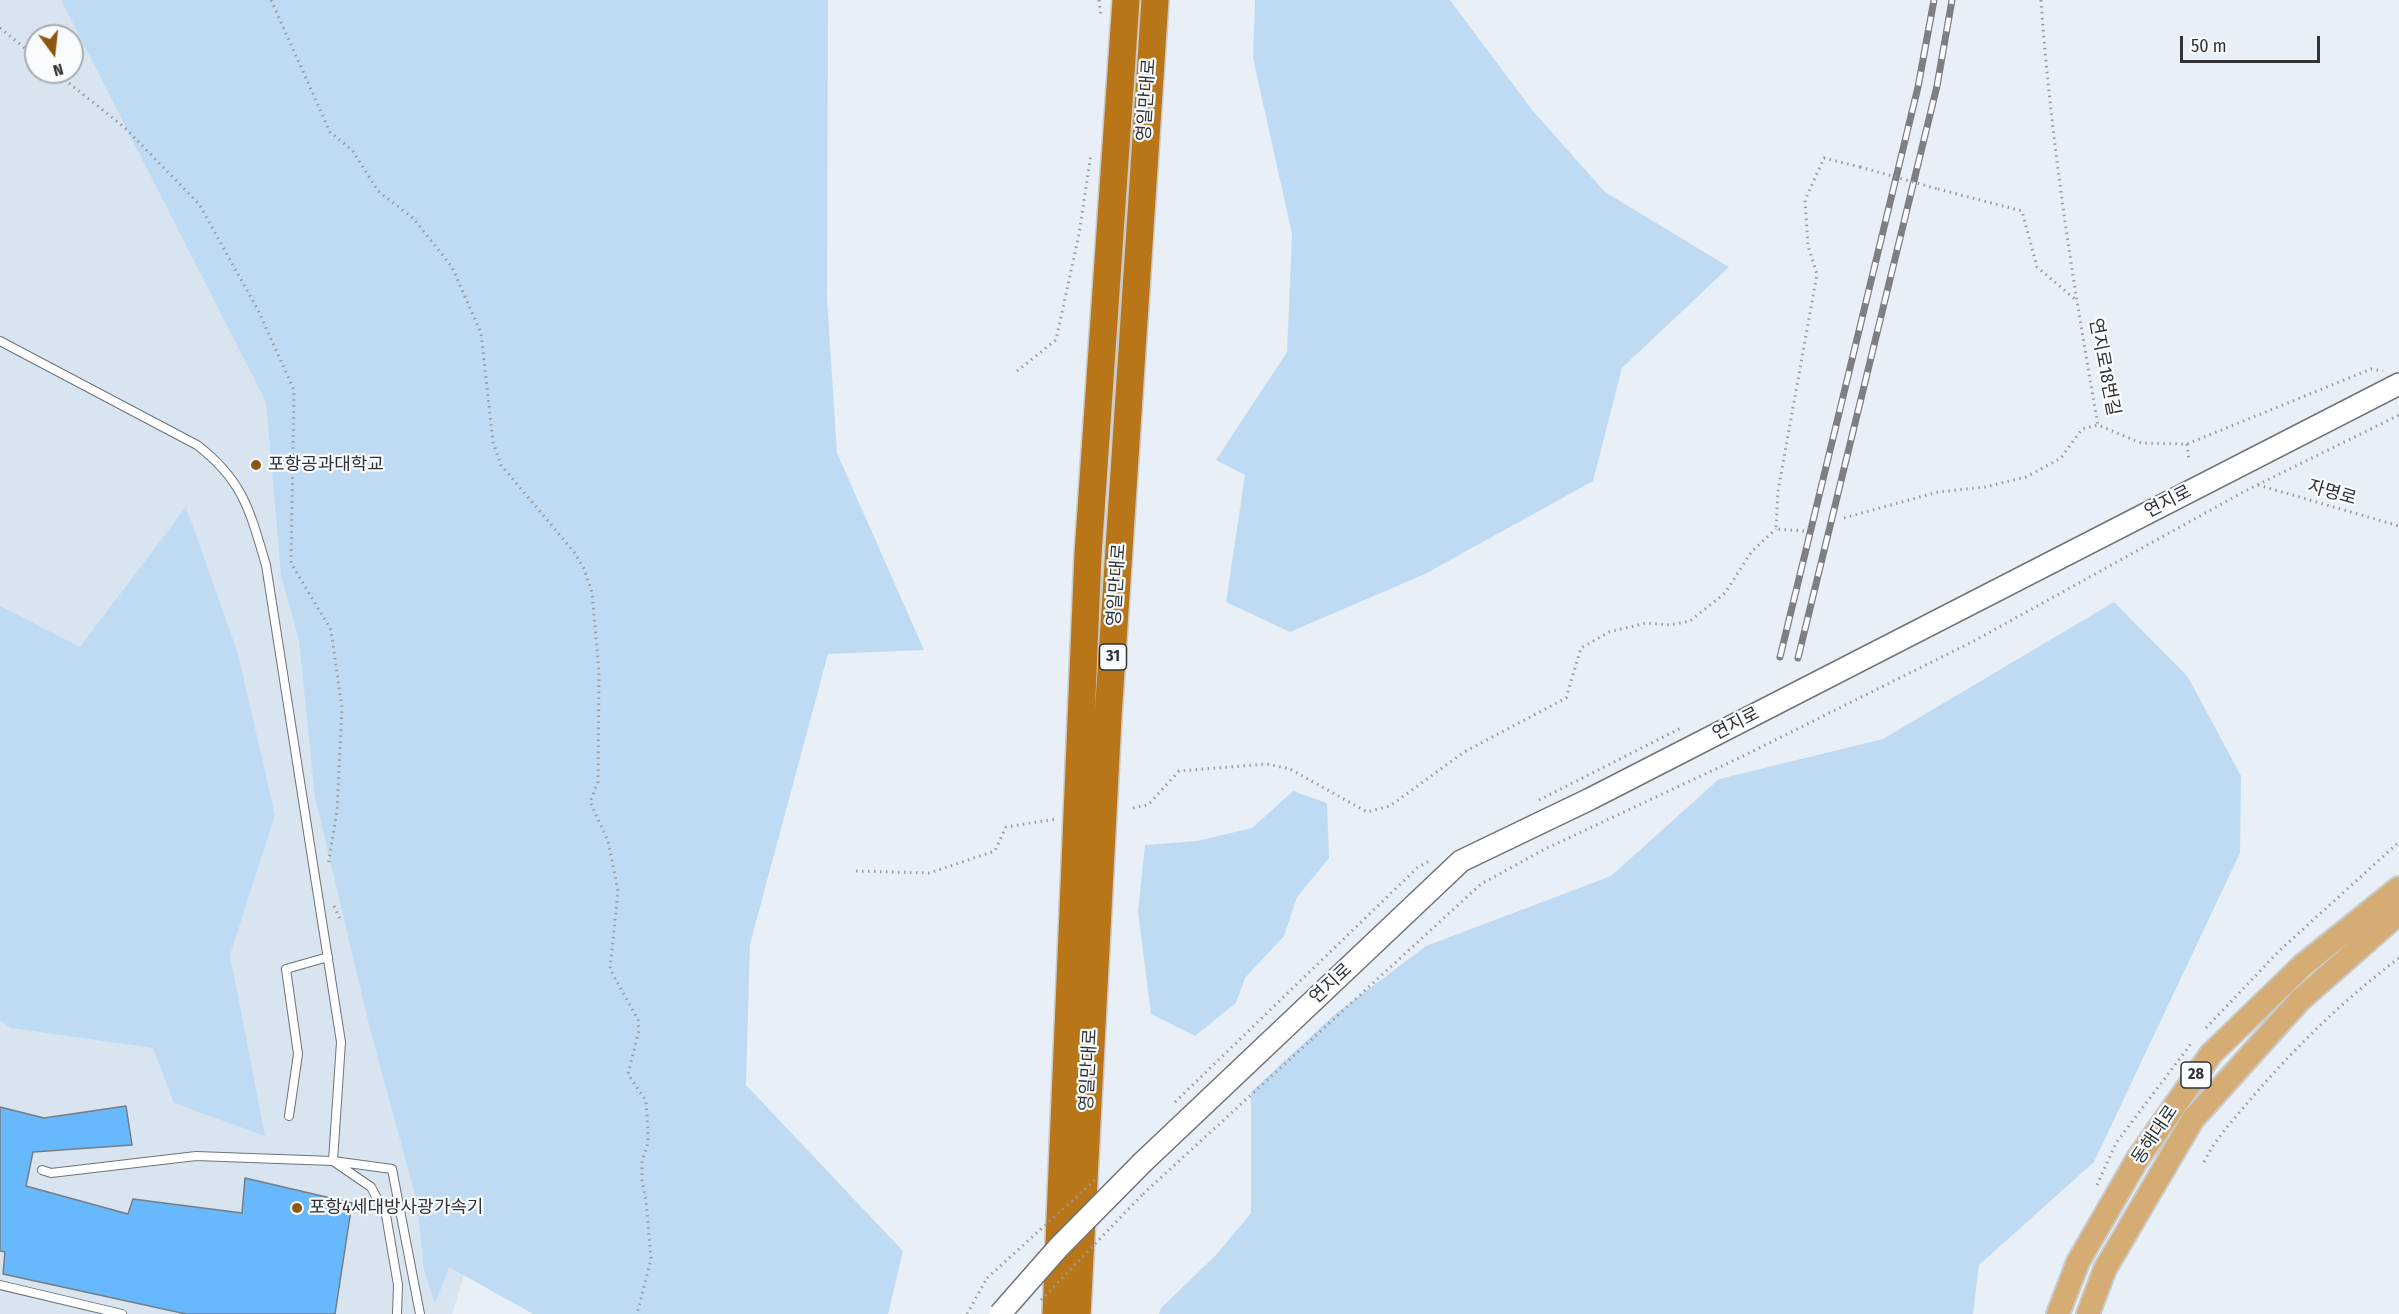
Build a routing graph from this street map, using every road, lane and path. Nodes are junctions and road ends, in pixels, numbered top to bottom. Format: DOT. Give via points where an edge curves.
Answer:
graph roads {
  1 [pos="271,0"];
  2 [pos="1099,0"];
  3 [pos="1126,0"];
  4 [pos="1155,0"];
  5 [pos="2041,0"];
  6 [pos="1101,18"];
  7 [pos="0,28"];
  8 [pos="24,47"];
  9 [pos="70,84"];
  10 [pos="1093,143"];
  11 [pos="2077,301"];
  12 [pos="0,341"];
  13 [pos="1017,371"];
  14 [pos="2395,378"];
  15 [pos="2399,415"];
  16 [pos="2098,425"];
  17 [pos="2187,444"];
  18 [pos="2189,461"];
  19 [pos="2258,485"];
  20 [pos="1844,518"];
  21 [pos="2399,526"];
  22 [pos="1776,529"];
  23 [pos="1804,531"];
  24 [pos="1133,808"];
  25 [pos="1058,819"];
  26 [pos="856,871"];
  27 [pos="327,876"];
  28 [pos="2399,888"];
  29 [pos="333,904"];
  30 [pos="2399,913"];
  31 [pos="341,921"];
  32 [pos="328,957"];
  33 [pos="2399,958"];
  34 [pos="289,1116"];
  35 [pos="333,1161"];
  36 [pos="2204,1162"];
  37 [pos="42,1170"];
  38 [pos="1099,1176"];
  39 [pos="0,1285"];
  40 [pos="1046,1310"];
  41 [pos="122,1314"];
  42 [pos="397,1314"];
  43 [pos="420,1314"];
  44 [pos="638,1314"];
  45 [pos="967,1314"];
  46 [pos="1000,1314"];
  47 [pos="1077,1314"];
  48 [pos="2058,1314"];
  49 [pos="2088,1314"];
  1 -- 44 [label="path" via="330,132 352,150 378,190 414,219 452,267 481,333 493,442 501,465 574,552 592,592 599,672 598,782 590,802 605,830 615,872 618,891 610,969 638,1020 628,1074 646,1101 648,1121 642,1181 651,1259"];
  2 -- 6 [label="path"];
  3 -- 40 [label="highway, 영일만대로 / 31" via="1088,554"];
  4 -- 47 [label="highway, 영일만대로 / 31" via="1108,729"];
  5 -- 11 [label="path, 연지로18번길" via="2050,106"];
  7 -- 8 [label="path"];
  9 -- 27 [label="path" via="124,127 199,204 258,310 294,390 291,563 332,630 342,708 337,811"];
  10 -- 13 [label="path" via="1079,234 1056,340"];
  11 -- 16 [label="path, 연지로18번길"];
  11 -- 22 [label="path, bridge" via="2037,267 2022,211 1824,158 1805,200 1808,246 1817,274 1778,490"];
  12 -- 32 [label="lane" via="197,445 218,461 247,502 266,565"];
  14 -- 17 [label="path, 연지로18번길" via="2371,369"];
  14 -- 46 [label="main road, 연지로, bridge" via="1600,794 1461,861 1143,1162"];
  15 -- 40 [label="path, bridge" via="2245,491 1974,641 1545,849 1481,884 1143,1194"];
  16 -- 17 [label="path, 연지로18번길" via="2141,443"];
  16 -- 20 [label="path" via="2082,429 2061,458 2026,477 1938,492"];
  17 -- 18 [label="path"];
  19 -- 21 [label="path, 자명로"];
  22 -- 23 [label="path"];
  22 -- 24 [label="path" via="1752,551 1725,593 1690,621 1609,632 1581,648 1566,698 1464,752 1390,806 1367,812 1290,770 1267,764 1179,771 1148,805"];
  25 -- 26 [label="path" via="1006,827 995,851 929,873"];
  28 -- 48 [label="main road, 동해대로 / 28" via="2303,965 2211,1054 2137,1160 2078,1262"];
  29 -- 31 [label="path"];
  30 -- 49 [label="main road" via="2300,1000 2193,1119 2105,1269"];
  32 -- 34 [label="lane" via="286,969 298,1054"];
  32 -- 35 [label="lane" via="341,1042"];
  33 -- 36 [label="path" via="2279,1065 2211,1146"];
  35 -- 37 [label="lane" via="196,1156 51,1173"];
  35 -- 42 [label="lane" via="371,1187 386,1215 398,1285"];
  35 -- 43 [label="lane" via="392,1169"];
  38 -- 45 [label="path, bridge" via="987,1278"];
  39 -- 41 [label="lane"];
}
